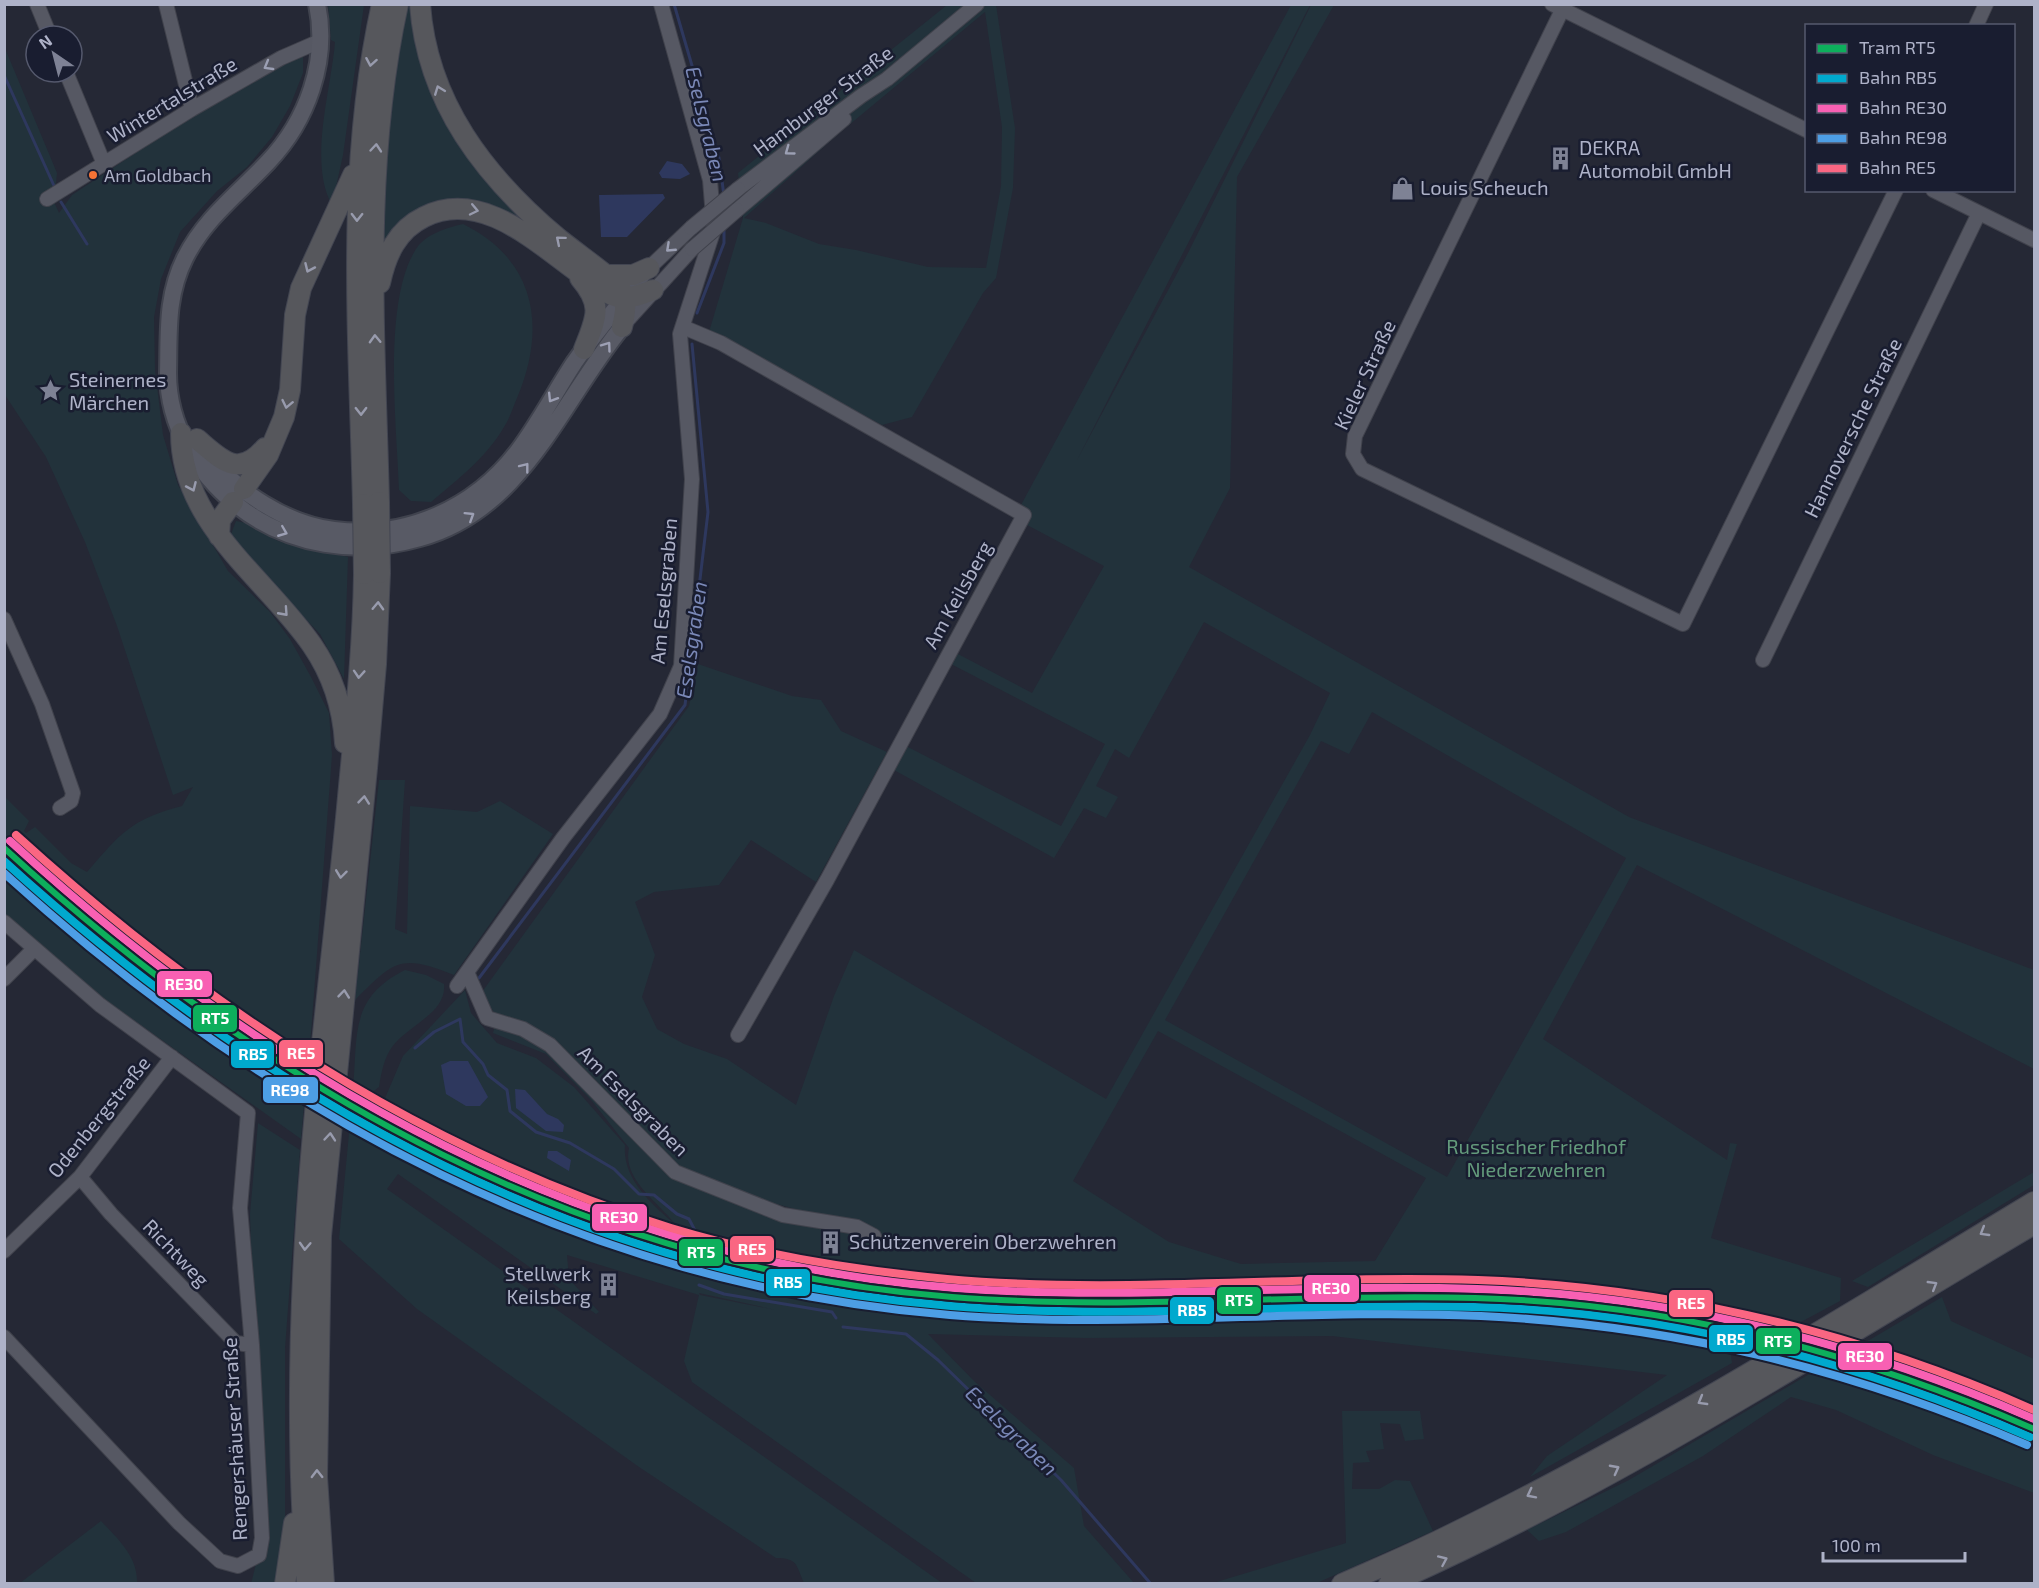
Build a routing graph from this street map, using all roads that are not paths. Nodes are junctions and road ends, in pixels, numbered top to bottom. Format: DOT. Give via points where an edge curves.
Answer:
graph roads {
  1 [pos="37,4"];
  2 [pos="166,4"];
  3 [pos="382,4"];
  4 [pos="398,4"];
  5 [pos="420,4"];
  6 [pos="661,4"];
  7 [pos="977,4"];
  8 [pos="1986,4"];
  9 [pos="1560,6"];
  10 [pos="319,10"];
  11 [pos="45,24"];
  12 [pos="1977,24"];
  13 [pos="320,41"];
  14 [pos="887,79"];
  15 [pos="71,84"];
  16 [pos="192,108"];
  17 [pos="1805,129"];
  18 [pos="360,158"];
  19 [pos="104,164"];
  20 [pos="1895,192"];
  21 [pos="1937,192"];
  22 [pos="47,199"];
  23 [pos="1978,213"];
  24 [pos="2034,240"];
  25 [pos="649,268"];
  26 [pos="573,269"];
  27 [pos="607,275"];
  28 [pos="653,290"];
  29 [pos="625,297"];
  30 [pos="374,312"];
  31 [pos="622,327"];
  32 [pos="683,327"];
  33 [pos="584,349"];
  34 [pos="280,430"];
  35 [pos="189,436"];
  36 [pos="239,496"];
  37 [pos="371,503"];
  38 [pos="219,536"];
  39 [pos="372,574"];
  40 [pos="4,619"];
  41 [pos="1762,660"];
  42 [pos="348,795"];
  43 [pos="60,808"];
  44 [pos="4,922"];
  45 [pos="34,949"];
  46 [pos="467,972"];
  47 [pos="4,979"];
  48 [pos="457,986"];
  49 [pos="738,1035"];
  50 [pos="331,1047"];
  51 [pos="172,1057"];
  52 [pos="80,1177"];
  53 [pos="317,1191"];
  54 [pos="2034,1202"];
  55 [pos="2034,1224"];
  56 [pos="874,1236"];
  57 [pos="4,1251"];
  58 [pos="6,1342"];
  59 [pos="252,1345"];
  60 [pos="300,1461"];
  61 [pos="285,1584"];
  62 [pos="307,1584"];
  63 [pos="326,1584"];
  64 [pos="1342,1584"];
  65 [pos="1389,1584"];
  1 -- 11 [label="street"];
  2 -- 16 [label="street"];
  3 -- 18 [label="highway, one-way" via="367,85"];
  30 -- 4 [label="highway, one-way" via="375,164 383,83"];
  27 -- 5 [label="highway, one-way" via="526,210 462,135 431,68"];
  6 -- 32 [label="street, Am Eselsgraben" via="710,180 714,229"];
  7 -- 14 [label="street, Hamburger Straße"];
  8 -- 12 [label="street"];
  9 -- 17 [label="street"];
  9 -- 20 [label="street, Kieler Straße" via="1355,436 1353,454 1362,469 1683,624"];
  10 -- 13 [label="main road"];
  13 -- 16 [label="street, Wintertalstraße, one-way" via="281,58"];
  13 -- 35 [label="main road" via="313,83 291,132 266,164 207,222 184,259 170,308 169,369 170,404"];
  14 -- 25 [label="street, Hamburger Straße, one-way, bridge" via="738,189"];
  14 -- 28 [label="street, bridge" via="692,249"];
  15 -- 19 [label="street"];
  16 -- 19 [label="street, Wintertalstraße"];
  18 -- 34 [label="highway, one-way" via="301,288 294,322 290,390"];
  18 -- 37 [label="highway, one-way" via="356,283"];
  19 -- 22 [label="street, Wintertalstraße"];
  21 -- 23 [label="street"];
  23 -- 24 [label="street"];
  23 -- 41 [label="street, Hannoversche Straße"];
  25 -- 27 [label="highway" via="633,275"];
  25 -- 29 [label="street, Hamburger Straße"];
  26 -- 29 [label="highway" via="610,294"];
  30 -- 26 [label="highway, one-way" via="384,266 396,240 421,218 446,209 473,209 491,215"];
  26 -- 33 [label="highway" via="591,291 596,306"];
  27 -- 29 [label="highway"];
  28 -- 29 [label="highway"];
  28 -- 31 [label="street"];
  29 -- 31 [label="highway"];
  29 -- 33 [label="main road"];
  37 -- 30 [label="highway, one-way"];
  36 -- 31 [label="main road, one-way" via="259,521 285,533 338,546 390,545 447,528 484,507 520,474"];
  32 -- 46 [label="street, Am Eselsgraben" via="680,342 692,480 681,666 660,714 563,838"];
  32 -- 49 [label="street, Am Keilsberg" via="721,343 1024,515 827,880"];
  33 -- 36 [label="main road, one-way" via="499,473 464,502 435,517 388,529 328,529"];
  34 -- 35 [label="highway" via="257,457 241,465 225,462"];
  34 -- 36 [label="highway"];
  35 -- 36 [label="main road" via="207,476"];
  35 -- 38 [label="highway, one-way" via="182,459 187,477"];
  36 -- 38 [label="highway" via="220,520"];
  37 -- 39 [label="highway, bridge"];
  38 -- 42 [label="highway, one-way" via="304,635 328,672 342,718"];
  39 -- 42 [label="highway, one-way" via="363,615"];
  50 -- 39 [label="highway, one-way" via="374,687"];
  40 -- 43 [label="street" via="42,704 73,793 71,801"];
  42 -- 50 [label="highway, one-way"];
  44 -- 45 [label="street"];
  45 -- 47 [label="street"];
  45 -- 51 [label="street" via="100,1005"];
  46 -- 48 [label="street, Am Eselsgraben"];
  46 -- 56 [label="street, Am Eselsgraben" via="487,1018 523,1029 550,1045 675,1172 783,1215 857,1227"];
  50 -- 53 [label="highway"];
  51 -- 52 [label="street, Odenbergstraße"];
  51 -- 59 [label="street, Rengershäuser Straße" via="248,1113 240,1208"];
  52 -- 57 [label="street, Odenbergstraße"];
  52 -- 59 [label="street, Richtweg" via="236,1343"];
  53 -- 60 [label="highway, one-way" via="300,1324"];
  63 -- 53 [label="highway, one-way" via="317,1466 321,1246"];
  54 -- 64 [label="highway, one-way" via="1752,1371 1549,1484 1449,1536"];
  65 -- 55 [label="highway, one-way" via="1502,1530 1707,1420"];
  58 -- 59 [label="street, Rengershäuser Straße" via="179,1523 220,1561 238,1566 259,1555 262,1538"];
  60 -- 61 [label="highway"];
  60 -- 62 [label="highway"];
}
